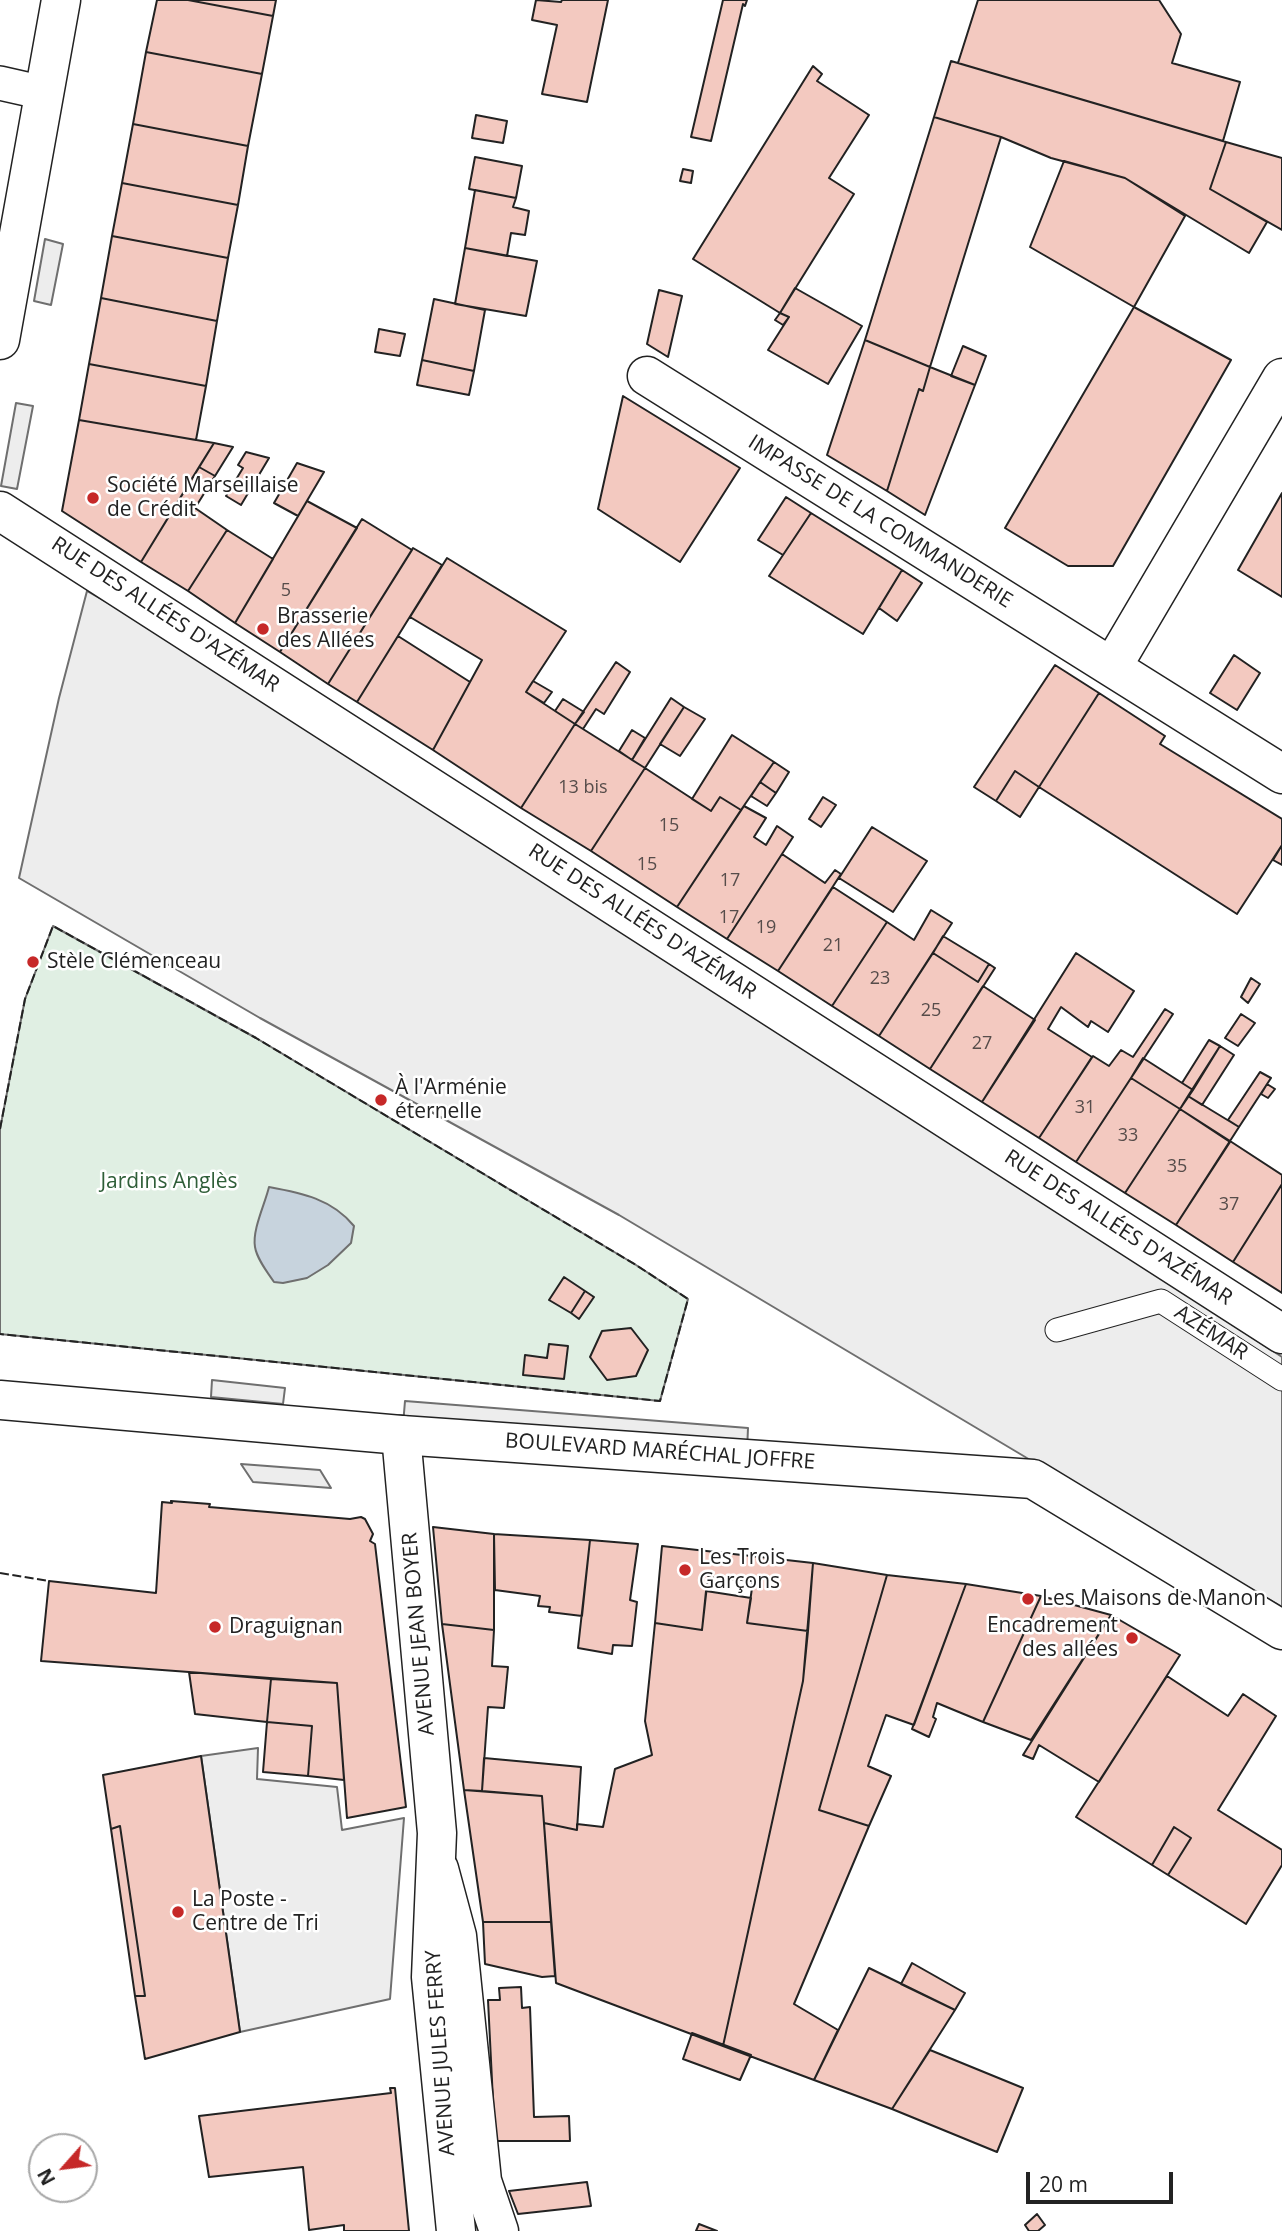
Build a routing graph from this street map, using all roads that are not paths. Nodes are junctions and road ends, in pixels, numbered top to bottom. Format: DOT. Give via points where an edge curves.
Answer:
graph roads {
  1 [pos="61,0"];
  2 [pos="0,83"];
  3 [pos="44,93"];
  4 [pos="0,340"];
  5 [pos="647,376"];
  6 [pos="1282,378"];
  7 [pos="0,511"];
  8 [pos="1112,667"];
  9 [pos="1282,774"];
  10 [pos="1057,1330"];
  11 [pos="1282,1334"];
  12 [pos="1282,1380"];
  13 [pos="0,1400"];
  14 [pos="401,1435"];
  15 [pos="1281,1628"];
  16 [pos="437,1847"];
  17 [pos="456,2231"];
  18 [pos="499,2231"];
  1 -- 3 [label="street"];
  2 -- 3 [label="street"];
  3 -- 4 [label="street"];
  5 -- 8 [label="street, IMPASSE DE LA COMMANDERIE"];
  6 -- 8 [label="street"];
  7 -- 11 [label="street, RUE DES ALLÉES D'AZÉMAR"];
  8 -- 9 [label="street, IMPASSE DE LA COMMANDERIE"];
  10 -- 12 [label="lane, AZÉMAR" via="1161,1301"];
  13 -- 14 [label="street, BOULEVARD MARÉCHAL JOFFRE"];
  14 -- 15 [label="street, BOULEVARD MARÉCHAL JOFFRE" via="1032,1479"];
  14 -- 16 [label="street, AVENUE JEAN BOYER"];
  16 -- 17 [label="street, AVENUE JULES FERRY" via="431,1977"];
  16 -- 18 [label="street" via="457,1936 482,2181"];
}
